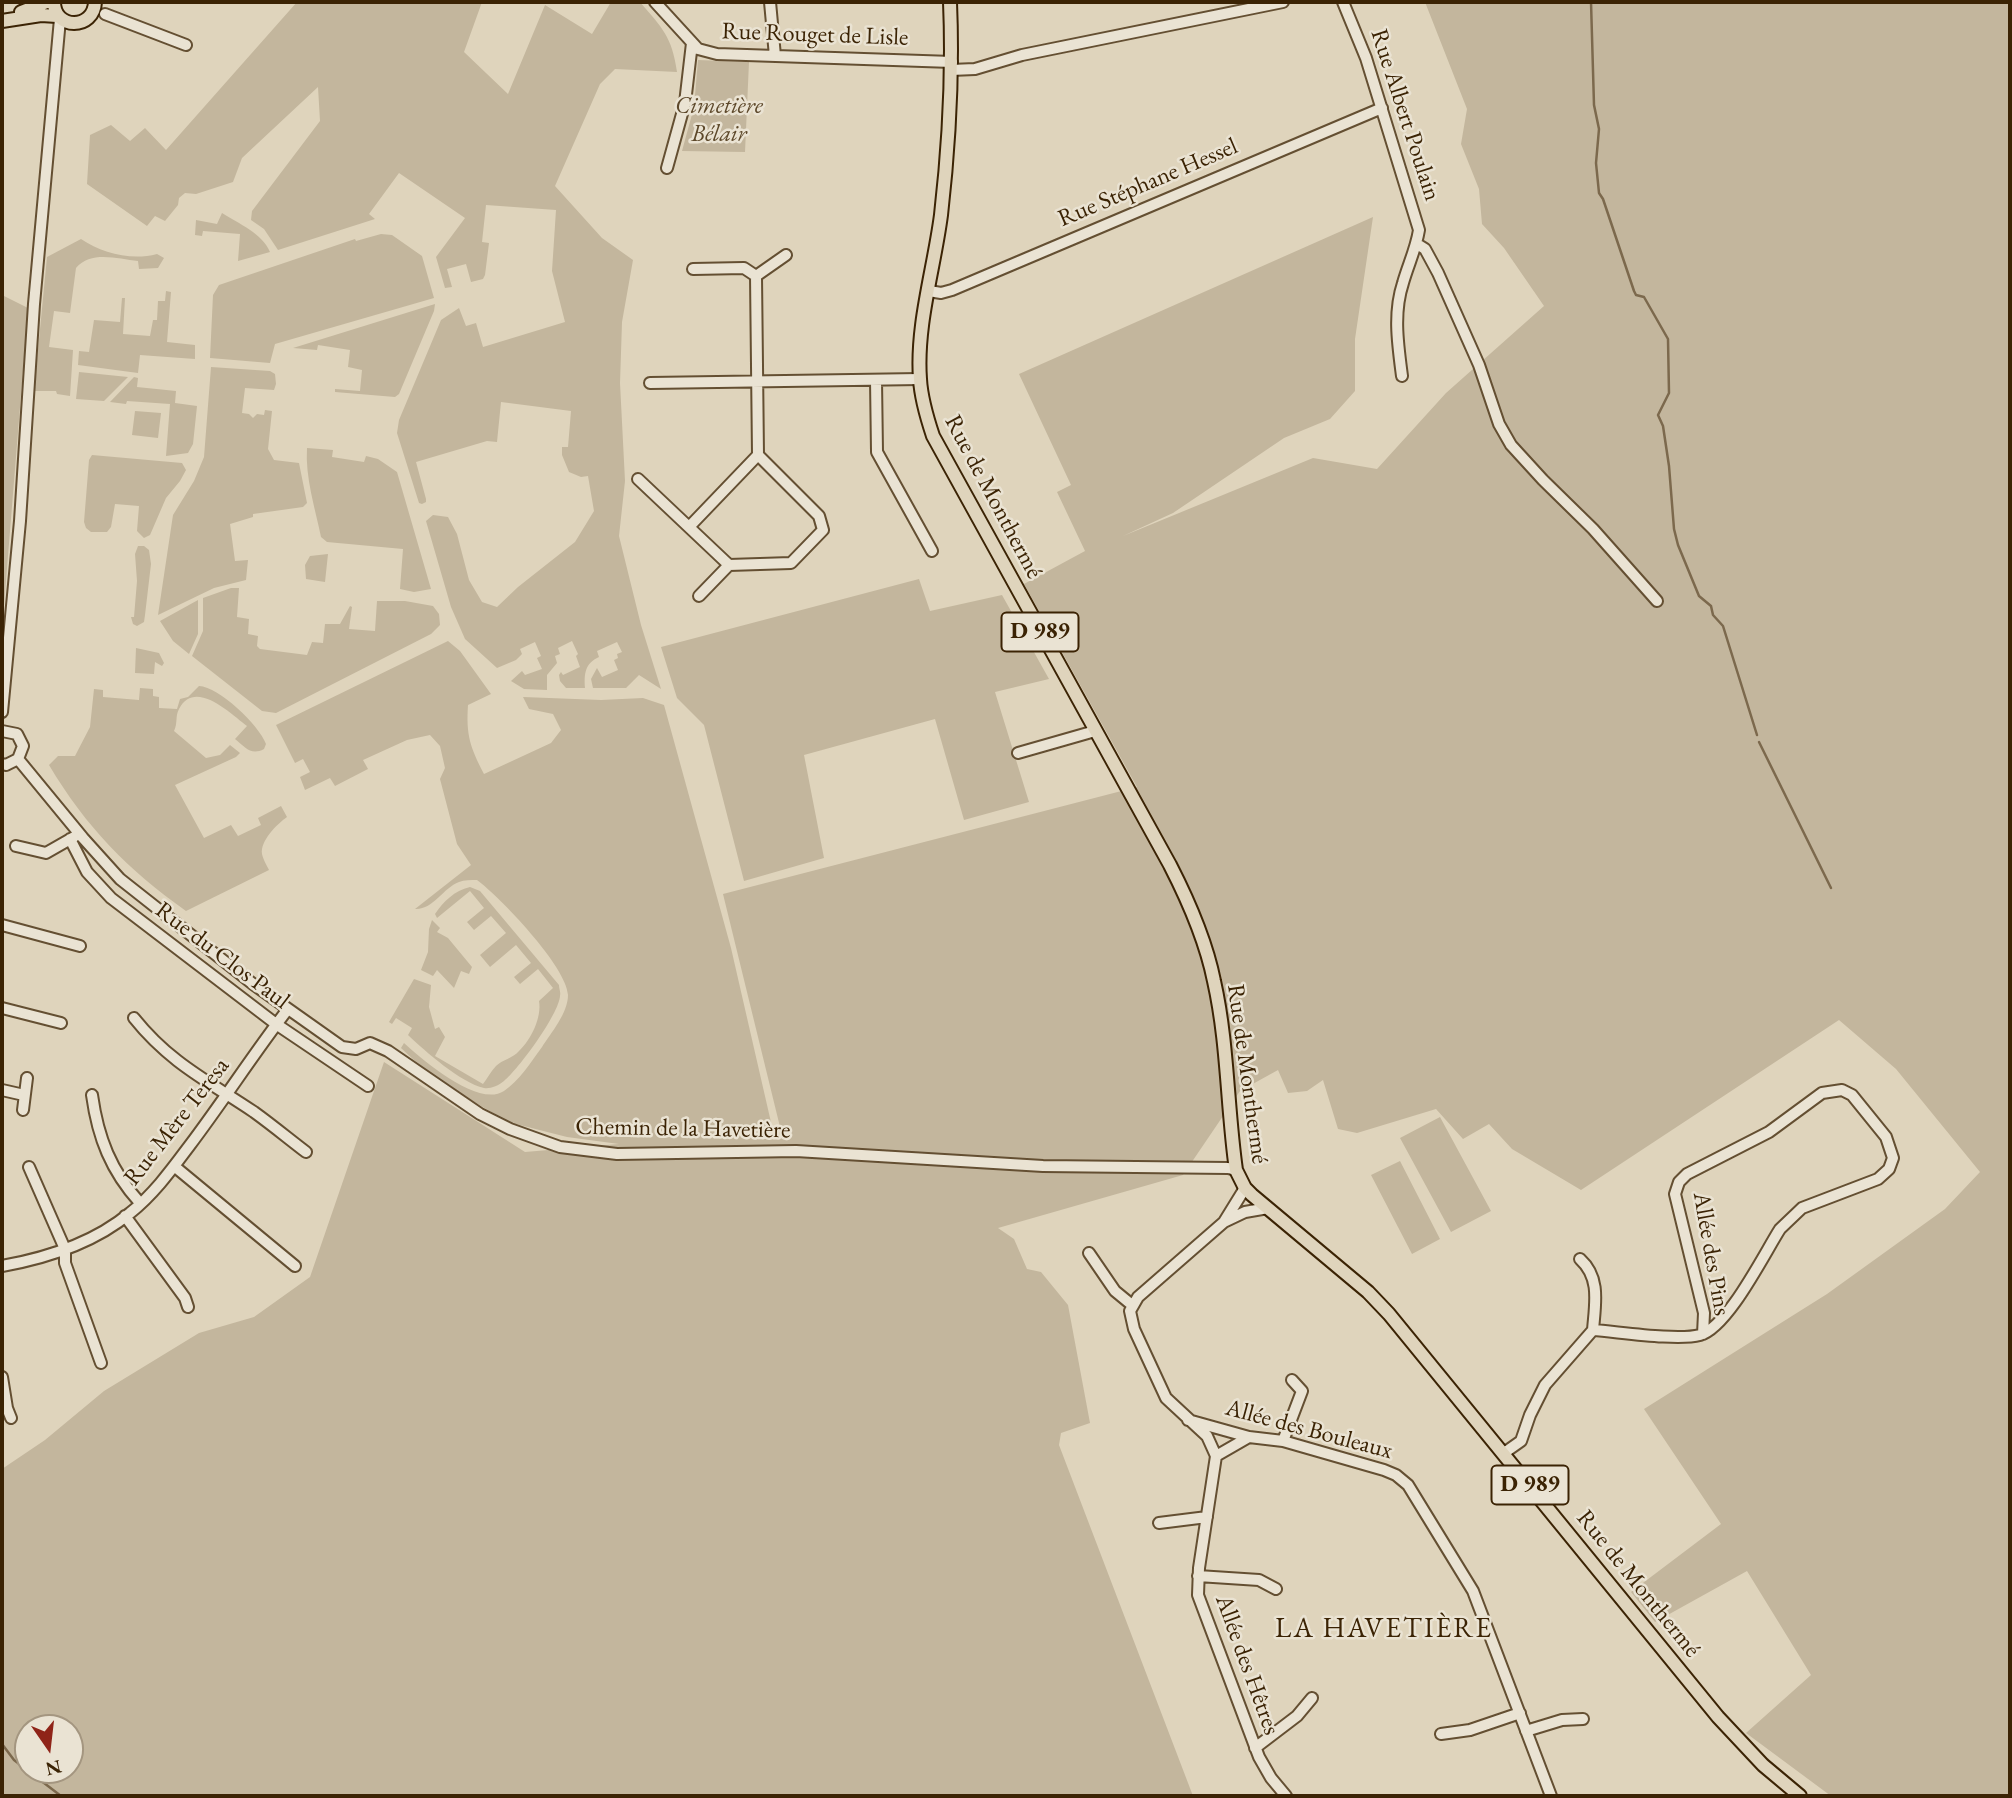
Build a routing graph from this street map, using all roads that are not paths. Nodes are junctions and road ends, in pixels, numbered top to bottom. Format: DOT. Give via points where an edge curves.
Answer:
graph roads {
  1 [pos="47,2"];
  2 [pos="54,2"];
  3 [pos="95,2"];
  4 [pos="655,2"];
  5 [pos="770,2"];
  6 [pos="950,2"];
  7 [pos="1283,2"];
  8 [pos="1343,2"];
  9 [pos="105,14"];
  10 [pos="59,17"];
  11 [pos="89,17"];
  12 [pos="2,19"];
  13 [pos="77,23"];
  14 [pos="692,43"];
  15 [pos="186,45"];
  16 [pos="775,56"];
  17 [pos="58,57"];
  18 [pos="952,66"];
  19 [pos="1382,108"];
  20 [pos="667,168"];
  21 [pos="1417,244"];
  22 [pos="786,255"];
  23 [pos="693,269"];
  24 [pos="756,276"];
  25 [pos="929,292"];
  26 [pos="1402,376"];
  27 [pos="920,379"];
  28 [pos="876,380"];
  29 [pos="758,382"];
  30 [pos="650,383"];
  31 [pos="758,455"];
  32 [pos="638,480"];
  33 [pos="689,527"];
  34 [pos="932,551"];
  35 [pos="729,565"];
  36 [pos="699,596"];
  37 [pos="1657,601"];
  38 [pos="2,708"];
  39 [pos="2,731"];
  40 [pos="1095,731"];
  41 [pos="16,734"];
  42 [pos="1018,753"];
  43 [pos="18,759"];
  44 [pos="3,766"];
  45 [pos="75,836"];
  46 [pos="16,846"];
  47 [pos="2,925"];
  48 [pos="80,946"];
  49 [pos="2,1008"];
  50 [pos="288,1009"];
  51 [pos="134,1018"];
  52 [pos="61,1023"];
  53 [pos="276,1024"];
  54 [pos="27,1078"];
  55 [pos="368,1086"];
  56 [pos="2,1090"];
  57 [pos="92,1095"];
  58 [pos="226,1095"];
  59 [pos="24,1096"];
  60 [pos="23,1110"];
  61 [pos="306,1152"];
  62 [pos="174,1166"];
  63 [pos="29,1167"];
  64 [pos="1236,1170"];
  65 [pos="1245,1188"];
  66 [pos="140,1203"];
  67 [pos="1268,1208"];
  68 [pos="125,1216"];
  69 [pos="1224,1222"];
  70 [pos="65,1250"];
  71 [pos="1089,1253"];
  72 [pos="1580,1259"];
  73 [pos="2,1266"];
  74 [pos="295,1266"];
  75 [pos="1132,1305"];
  76 [pos="188,1307"];
  77 [pos="1593,1330"];
  78 [pos="1703,1334"];
  79 [pos="101,1363"];
  80 [pos="2,1377"];
  81 [pos="1292,1380"];
  82 [pos="11,1418"];
  83 [pos="1188,1420"];
  84 [pos="1249,1437"];
  85 [pos="1283,1441"];
  86 [pos="1504,1453"];
  87 [pos="1216,1456"];
  88 [pos="1206,1517"];
  89 [pos="1159,1523"];
  90 [pos="1198,1576"];
  91 [pos="1276,1589"];
  92 [pos="1312,1698"];
  93 [pos="1520,1713"];
  94 [pos="1583,1719"];
  95 [pos="1526,1731"];
  96 [pos="1441,1734"];
  97 [pos="1255,1748"];
  98 [pos="1286,1796"];
  99 [pos="1551,1796"];
  100 [pos="1800,1796"];
  1 -- 12 [label="main road"];
  2 -- 10 [label="main road"];
  3 -- 9 [label="street"];
  3 -- 11 [label="main road"];
  4 -- 14 [label="street, Rue Rouget de Lisle"];
  5 -- 16 [label="street"];
  6 -- 18 [label="main road, Rue de Monthermé / D 989"];
  7 -- 18 [label="street, Rue Rouget de Lisle" via="1022,55 975,69"];
  8 -- 19 [label="street, Rue Albert Poulain"];
  9 -- 11 [label="street"];
  9 -- 15 [label="street"];
  10 -- 12 [label="main road"];
  10 -- 13 [label="main road"];
  10 -- 17 [label="street"];
  11 -- 13 [label="main road"];
  13 -- 17 [label="street"];
  14 -- 16 [label="street, Rue Rouget de Lisle" via="718,54"];
  14 -- 20 [label="street" via="685,103"];
  16 -- 18 [label="street, Rue Rouget de Lisle"];
  17 -- 38 [label="street"];
  18 -- 25 [label="main road, Rue de Monthermé / D 989" via="941,216"];
  19 -- 21 [label="street, Rue Albert Poulain" via="1417,218"];
  19 -- 25 [label="street, Rue Stéphane Hessel" via="952,290"];
  21 -- 26 [label="street" via="1397,309"];
  21 -- 37 [label="street" via="1425,249 1438,273 1511,444"];
  22 -- 24 [label="street"];
  23 -- 24 [label="street" via="744,268"];
  24 -- 29 [label="street"];
  25 -- 27 [label="main road, Rue de Monthermé / D 989" via="919,349"];
  27 -- 28 [label="street"];
  27 -- 40 [label="main road, Rue de Monthermé / D 989" via="933,436"];
  28 -- 29 [label="street"];
  28 -- 34 [label="street" via="877,452"];
  29 -- 30 [label="street"];
  29 -- 31 [label="street"];
  31 -- 33 [label="street"];
  31 -- 35 [label="street" via="819,516 824,530 791,563"];
  32 -- 33 [label="street"];
  33 -- 35 [label="street"];
  35 -- 36 [label="street"];
  38 -- 41 [label="street"];
  39 -- 41 [label="street"];
  40 -- 42 [label="street"];
  40 -- 64 [label="main road, Rue de Monthermé / D 989" via="1195,918 1221,1017"];
  41 -- 43 [label="street" via="23,746"];
  43 -- 44 [label="street"];
  43 -- 45 [label="street, Chemin de la Havetière"];
  45 -- 46 [label="street" via="46,853"];
  45 -- 50 [label="street, Chemin de la Havetière" via="120,879"];
  45 -- 53 [label="street, Rue du Clos Paul" via="87,872 111,898"];
  47 -- 48 [label="street"];
  49 -- 52 [label="street"];
  50 -- 53 [label="street, Rue Mère Teresa"];
  50 -- 64 [label="street, Chemin de la Havetière" via="342,1047 356,1049 370,1042 480,1114 561,1147 617,1154 796,1151 1043,1166"];
  51 -- 58 [label="street" via="166,1054"];
  53 -- 55 [label="street, Rue du Clos Paul"];
  53 -- 58 [label="street, Rue Mère Teresa"];
  54 -- 59 [label="street"];
  56 -- 59 [label="street"];
  57 -- 66 [label="street" via="106,1154"];
  58 -- 61 [label="street"];
  58 -- 62 [label="street, Rue Mère Teresa"];
  59 -- 60 [label="street"];
  62 -- 66 [label="street, Rue Mère Teresa"];
  62 -- 74 [label="street"];
  63 -- 70 [label="street"];
  64 -- 65 [label="main road, Rue de Monthermé / D 989"];
  65 -- 67 [label="main road, Rue de Monthermé / D 989"];
  65 -- 69 [label="street"];
  66 -- 68 [label="street, Rue Mère Teresa"];
  67 -- 69 [label="street"];
  67 -- 86 [label="main road, Rue de Monthermé / D 989" via="1390,1314"];
  68 -- 70 [label="street, Rue Mère Teresa"];
  68 -- 76 [label="street"];
  69 -- 75 [label="street"];
  70 -- 73 [label="street, Rue Mère Teresa"];
  70 -- 79 [label="street" via="65,1263"];
  71 -- 75 [label="street" via="1115,1291"];
  72 -- 77 [label="street" via="1595,1284"];
  75 -- 83 [label="street, Allée des Bouleaux" via="1134,1329 1166,1398"];
  77 -- 78 [label="street, Allée des Pins" via="1685,1337"];
  77 -- 86 [label="street" via="1545,1385 1521,1441"];
  78 -- 78 [label="street, Allée des Pins" via="1721,1323 1790,1217 1817,1201 1878,1179 1889,1168 1893,1158 1886,1137 1852,1095 1842,1090 1822,1093 1769,1132 1679,1182 1675,1194 1704,1313"];
  80 -- 82 [label="street"];
  81 -- 85 [label="street" via="1302,1391"];
  83 -- 84 [label="street, Allée des Bouleaux"];
  83 -- 87 [label="street, Allée des Bouleaux" via="1207,1436"];
  84 -- 85 [label="street, Allée des Bouleaux"];
  84 -- 87 [label="street"];
  85 -- 93 [label="street, Allée des Bouleaux" via="1384,1470 1408,1485 1473,1591"];
  86 -- 100 [label="main road, Rue de Monthermé / D 989" via="1718,1717 1762,1765"];
  87 -- 88 [label="street, Allée des Hêtres"];
  88 -- 89 [label="street"];
  88 -- 90 [label="street, Allée des Hêtres"];
  90 -- 91 [label="street" via="1259,1580"];
  90 -- 97 [label="street, Allée des Hêtres" via="1198,1595"];
  92 -- 97 [label="street" via="1297,1716"];
  93 -- 95 [label="street, Allée des Bouleaux"];
  93 -- 96 [label="street" via="1470,1730"];
  94 -- 95 [label="street"];
  95 -- 99 [label="street, Allée des Bouleaux"];
  97 -- 98 [label="street, Allée des Hêtres"];
}
